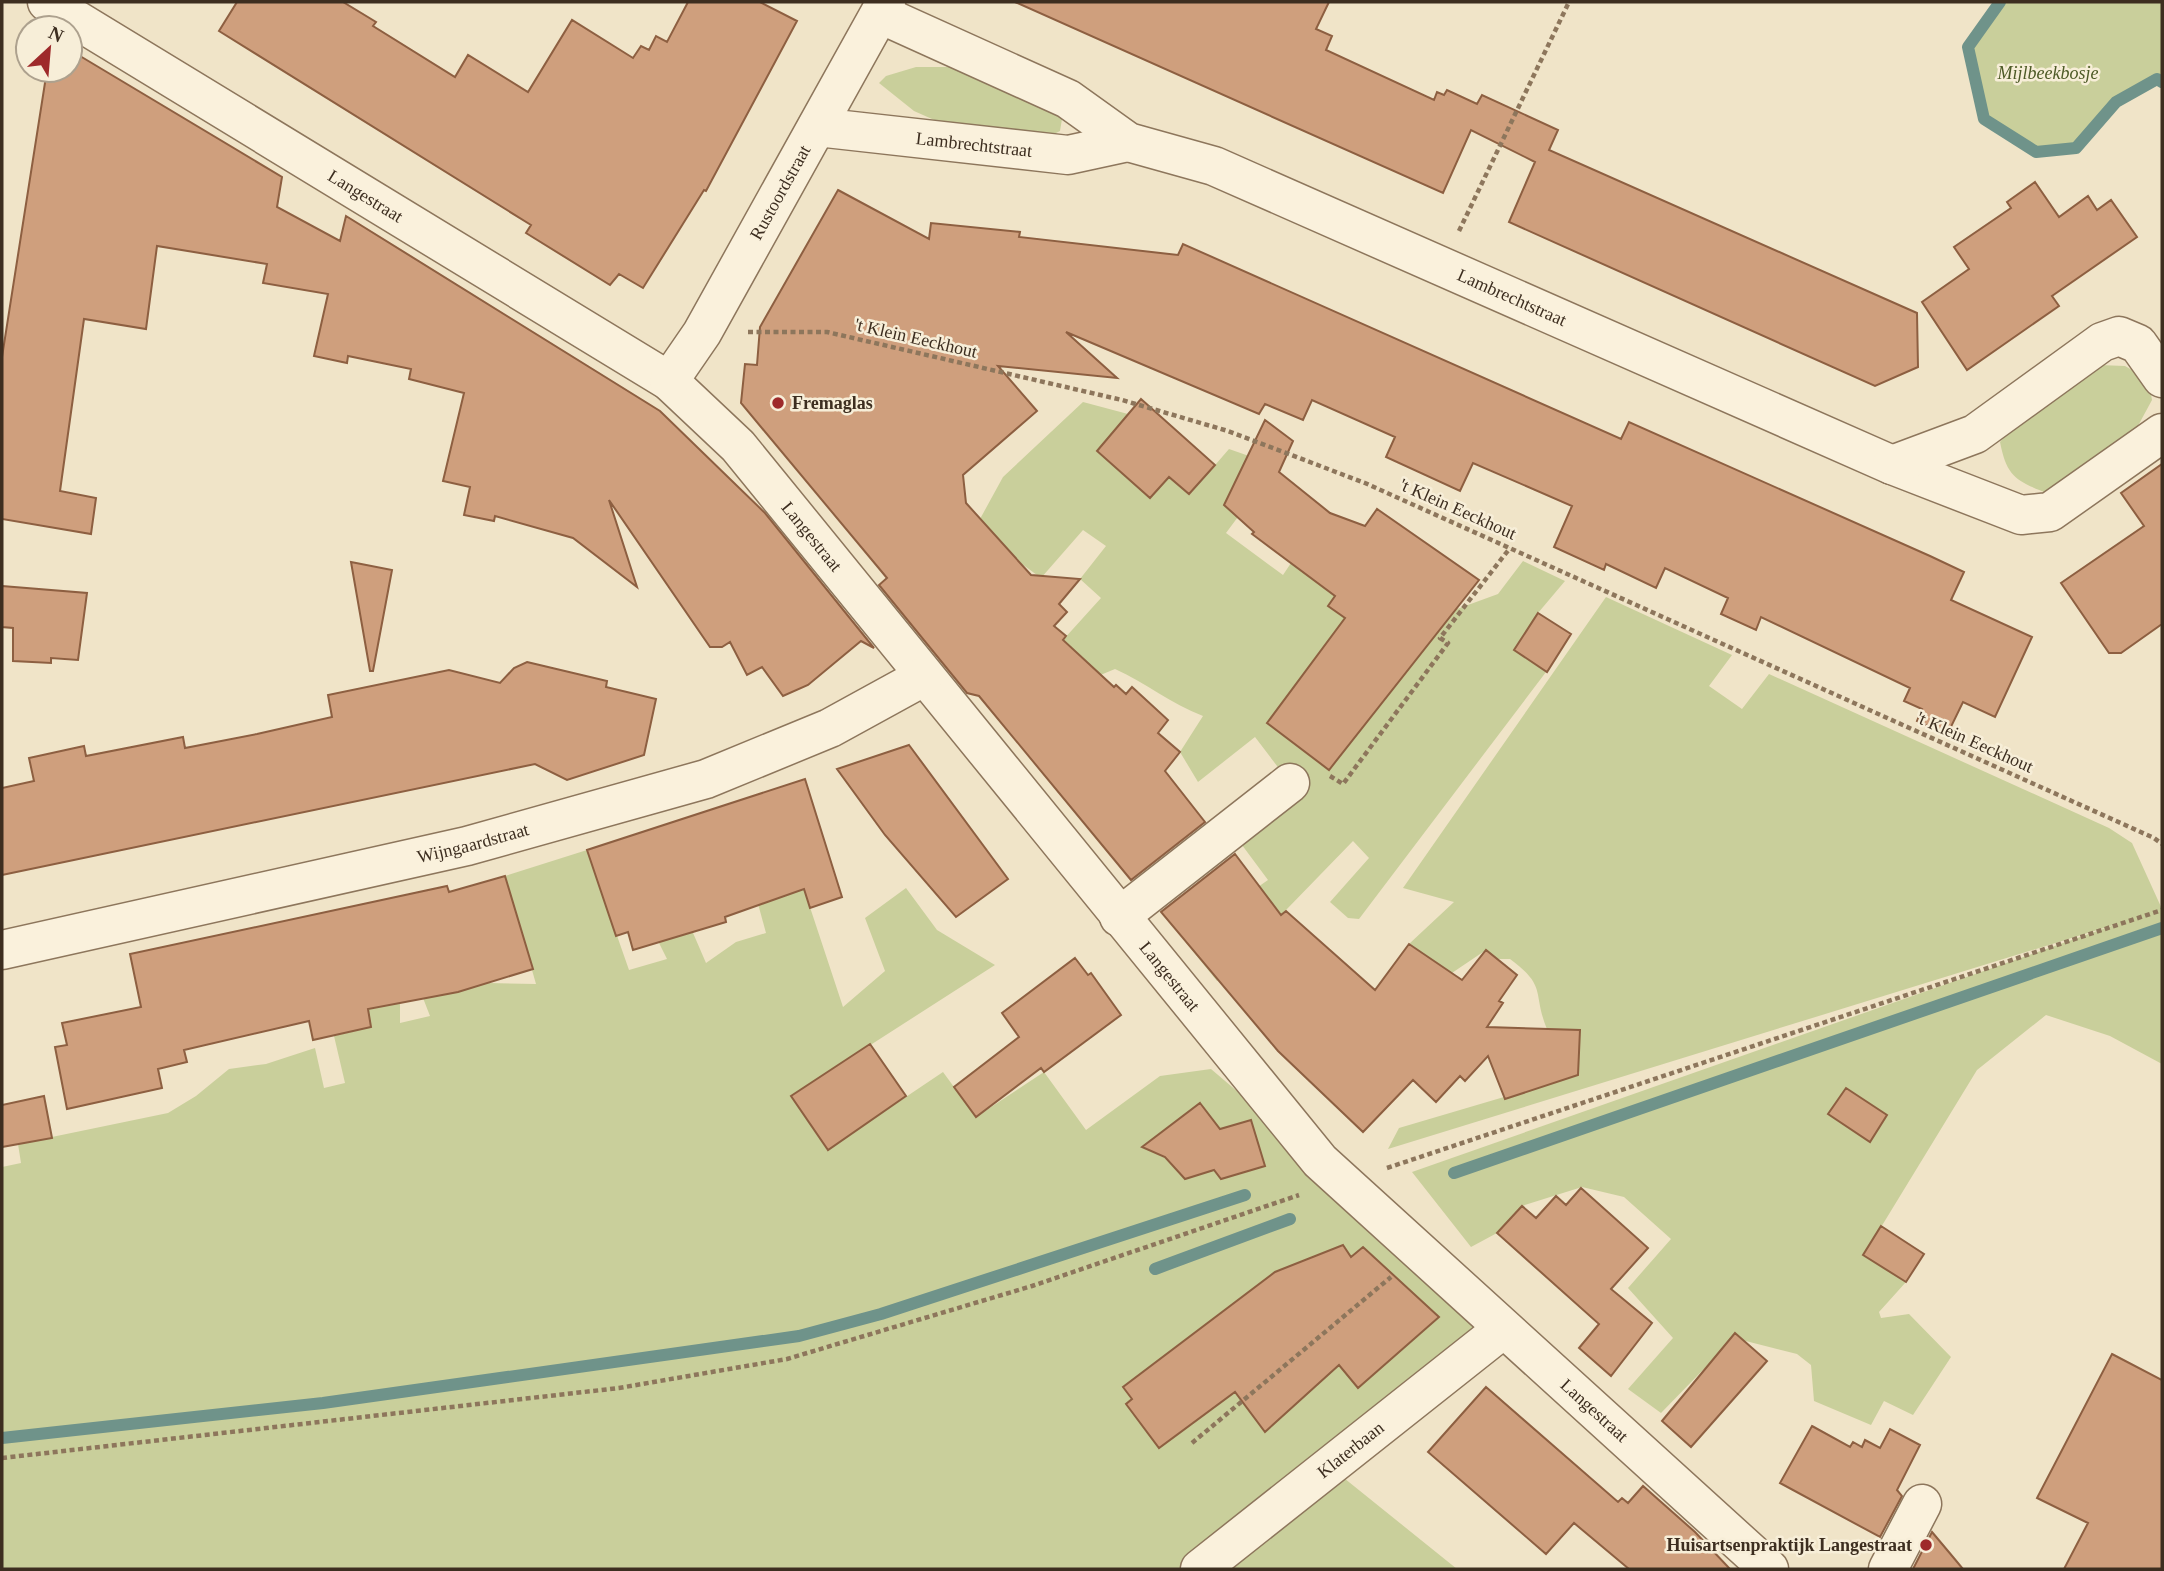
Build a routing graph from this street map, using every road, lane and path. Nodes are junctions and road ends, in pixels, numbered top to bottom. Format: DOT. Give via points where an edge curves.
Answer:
graph roads {
  1 [pos="47,2"];
  2 [pos="1569,2"];
  3 [pos="883,8"];
  4 [pos="817,127"];
  5 [pos="1128,142"];
  6 [pos="1443,267"];
  7 [pos="702,332"];
  8 [pos="2162,378"];
  9 [pos="669,382"];
  10 [pos="2162,433"];
  11 [pos="1892,465"];
  12 [pos="1510,548"];
  13 [pos="923,677"];
  14 [pos="1290,783"];
  15 [pos="2162,844"];
  16 [pos="2162,911"];
  17 [pos="1119,917"];
  18 [pos="2,950"];
  19 [pos="1341,1180"];
  20 [pos="1420,1250"];
  21 [pos="1503,1329"];
  22 [pos="1192,1443"];
  23 [pos="2,1458"];
  24 [pos="1922,1504"];
  25 [pos="1200,1569"];
  26 [pos="1769,1569"];
  27 [pos="1888,1569"];
  1 -- 9 [label="street, Langestraat"];
  2 -- 6 [label="path"];
  3 -- 4 [label="street, Rustoordstraat"];
  3 -- 5 [label="street, Lambrechtstraat" via="1068,99"];
  4 -- 5 [label="street, Lambrechtstraat" via="1069,155"];
  4 -- 7 [label="street, Rustoordstraat"];
  5 -- 6 [label="street, Lambrechtstraat" via="1214,166"];
  6 -- 11 [label="street, Lambrechtstraat"];
  7 -- 9 [label="street, Rustoordstraat"];
  7 -- 12 [label="path, 't Klein Eeckhout" via="827,332 1122,400 1312,461"];
  8 -- 11 [label="street" via="2138,344 2119,336 2102,342 1975,434"];
  9 -- 13 [label="street, Langestraat" via="738,446"];
  10 -- 11 [label="street, Lambrechtstraat" via="2050,512 2021,515"];
  12 -- 14 [label="path" via="1440,638 1448,643 1343,784 1317,768 1294,787"];
  12 -- 15 [label="path, 't Klein Eeckhout"];
  13 -- 17 [label="street, Langestraat"];
  13 -- 18 [label="street, Wijngaardstraat" via="830,728 706,779 467,846"];
  14 -- 17 [label="street"];
  16 -- 19 [label="path" via="1434,1154"];
  17 -- 19 [label="street, Langestraat" via="1320,1161"];
  19 -- 20 [label="street, Langestraat"];
  19 -- 23 [label="path" via="1045,1282 787,1359 619,1388"];
  20 -- 21 [label="street, Langestraat"];
  20 -- 22 [label="path"];
  21 -- 25 [label="street, Klaterbaan"];
  21 -- 26 [label="street, Langestraat"];
  24 -- 27 [label="street"];
}
